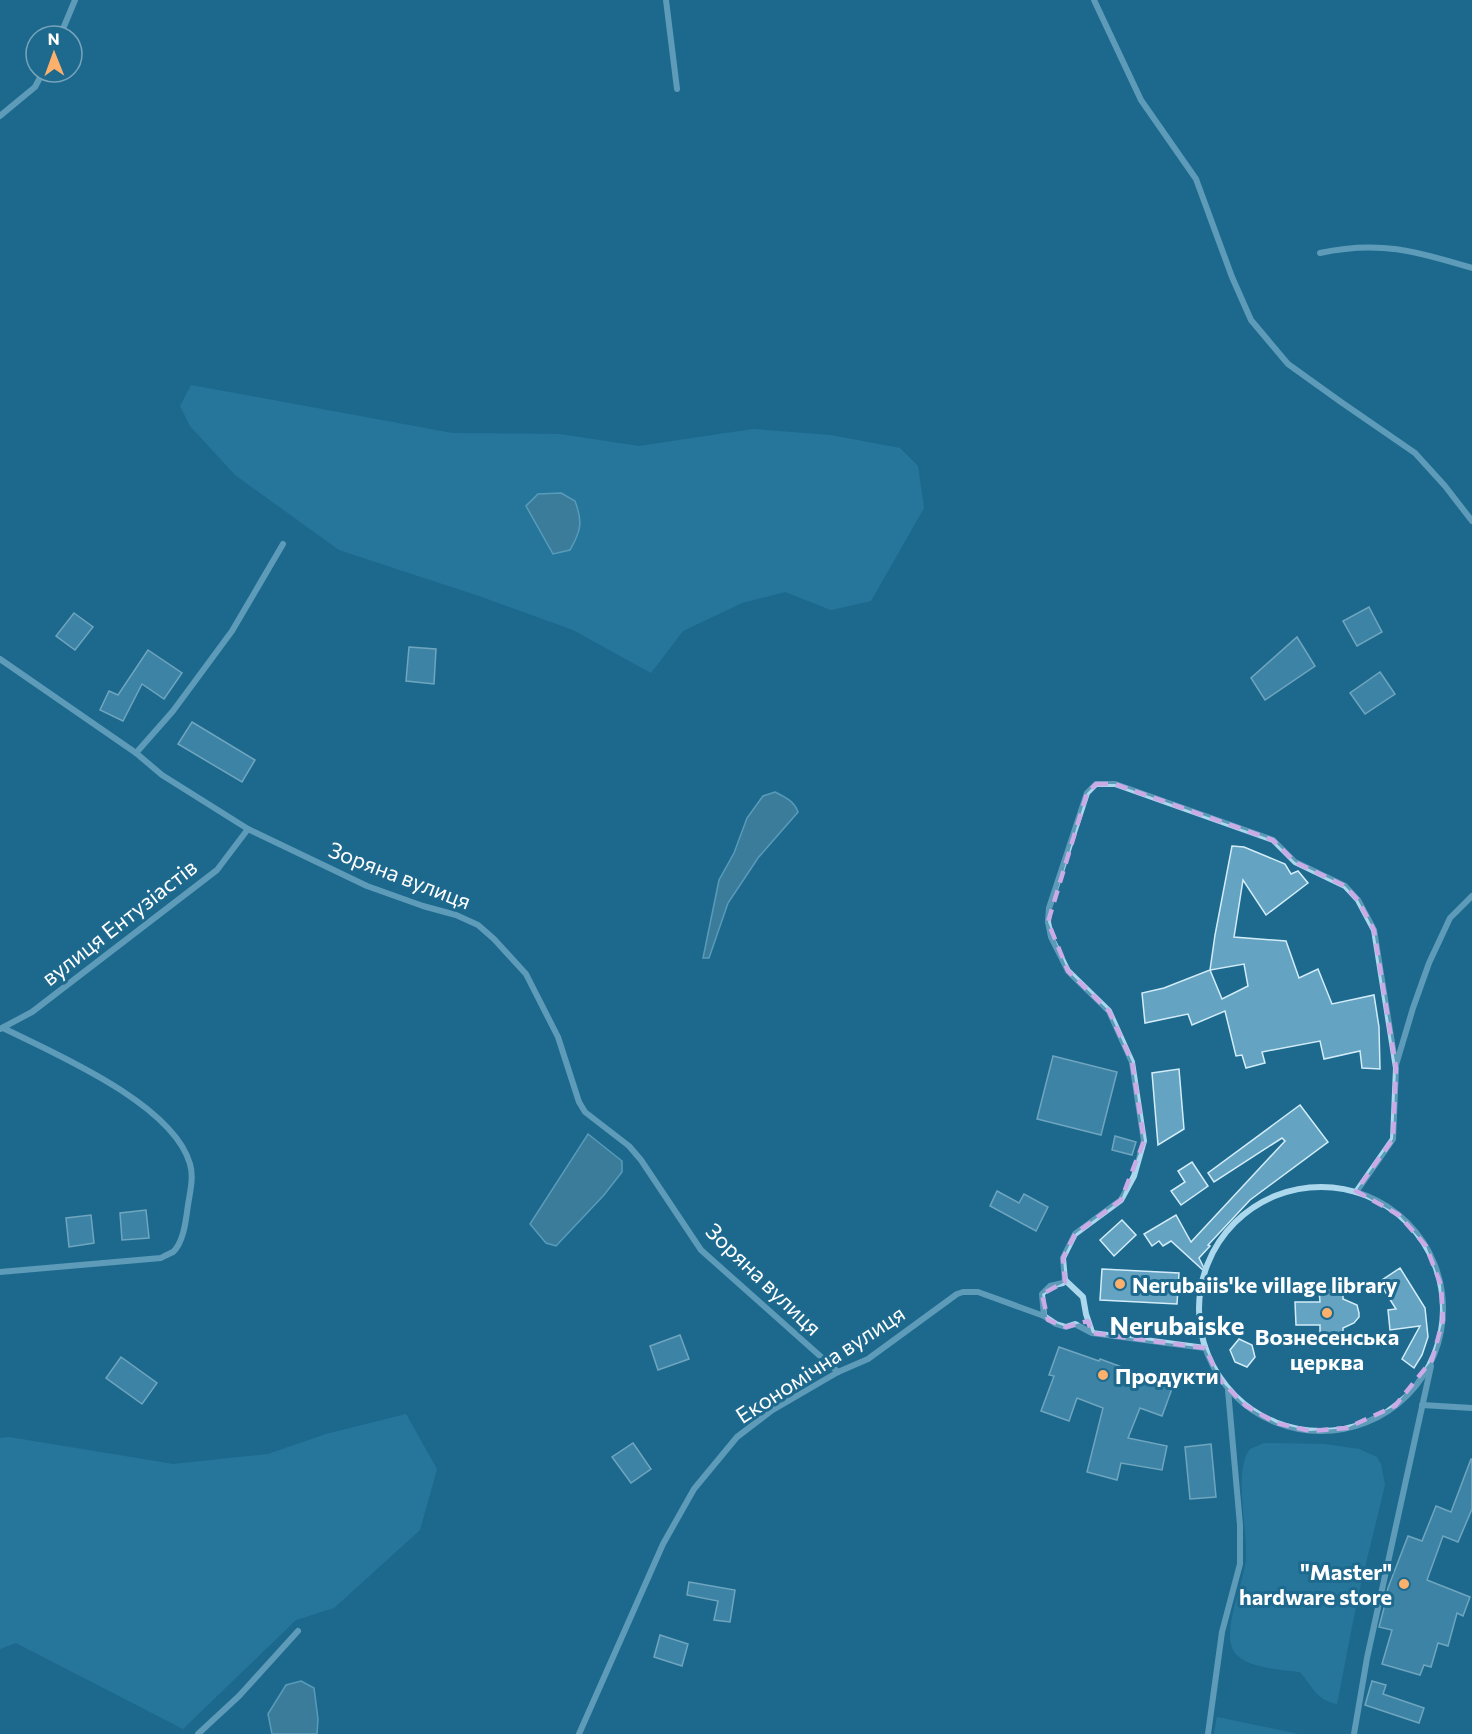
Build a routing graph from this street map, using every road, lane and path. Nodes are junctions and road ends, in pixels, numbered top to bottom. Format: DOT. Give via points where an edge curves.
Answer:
graph roads {
  1 [pos="75,0"];
  2 [pos="666,0"];
  3 [pos="1094,0"];
  4 [pos="65,24"];
  5 [pos="37,84"];
  6 [pos="677,89"];
  7 [pos="0,116"];
  8 [pos="1320,253"];
  9 [pos="1472,268"];
  10 [pos="1472,521"];
  11 [pos="283,544"];
  12 [pos="0,659"];
  13 [pos="136,753"];
  14 [pos="248,830"];
  15 [pos="1472,896"];
  16 [pos="1,1028"];
  17 [pos="1395,1068"];
  18 [pos="1356,1192"];
  19 [pos="0,1272"];
  20 [pos="1065,1280"];
  21 [pos="1086,1314"];
  22 [pos="1044,1316"];
  23 [pos="1075,1324"];
  24 [pos="1092,1333"];
  25 [pos="1205,1348"];
  26 [pos="1432,1360"];
  27 [pos="838,1372"];
  28 [pos="1228,1390"];
  29 [pos="1422,1405"];
  30 [pos="1472,1408"];
  31 [pos="298,1631"];
  32 [pos="198,1734"];
  33 [pos="579,1734"];
  34 [pos="1208,1734"];
  35 [pos="1354,1734"];
  1 -- 4 [label="street"];
  2 -- 6 [label="street"];
  3 -- 10 [label="street" via="1141,99 1196,179 1251,320 1288,364 1415,453"];
  5 -- 7 [label="street"];
  8 -- 9 [label="street" via="1371,246 1407,250"];
  11 -- 13 [label="street" via="232,631 173,711"];
  12 -- 13 [label="street, Зоряна вулиця"];
  13 -- 14 [label="street, Зоряна вулиця" via="162,775"];
  14 -- 16 [label="street, вулиця Ентузіастів" via="217,870 32,1012"];
  14 -- 27 [label="street, Зоряна вулиця" via="367,886 456,915 478,925 494,939 526,974 558,1037 585,1112 641,1160 701,1250"];
  15 -- 17 [label="street" via="1450,918 1429,963"];
  16 -- 19 [label="street" via="92,1072 151,1111 182,1145 192,1181 181,1240 174,1251 160,1258"];
  17 -- 18 [label="street" via="1393,1139"];
  17 -- 20 [label="street" via="1374,930 1358,900 1345,886 1295,862 1273,840 1115,784 1096,784 1087,793 1049,908 1048,922 1068,971 1109,1011 1132,1062 1144,1141 1134,1176 1121,1200 1076,1234 1063,1258"];
  18 -- 25 [label="street" via="1332,1187 1284,1192 1253,1207 1233,1224 1215,1247 1200,1285 1199,1327"];
  18 -- 26 [label="street" via="1399,1215 1433,1259 1443,1303 1441,1334"];
  20 -- 21 [label="street" via="1083,1297"];
  20 -- 22 [label="street" via="1042,1294"];
  21 -- 23 [label="street"];
  21 -- 24 [label="street"];
  22 -- 23 [label="street, Економічна вулиця" via="1066,1327"];
  22 -- 27 [label="street, Економічна вулиця" via="978,1292 963,1292 868,1359"];
  23 -- 24 [label="street, Економічна вулиця"];
  24 -- 25 [label="street, Економічна вулиця"];
  25 -- 28 [label="street"];
  26 -- 28 [label="street" via="1420,1381 1395,1406 1370,1421 1336,1430 1310,1431 1276,1423"];
  26 -- 29 [label="street"];
  27 -- 33 [label="street, Економічна вулиця" via="771,1411 737,1437 694,1489 663,1544"];
  28 -- 34 [label="street" via="1238,1487 1240,1564 1222,1632"];
  29 -- 30 [label="street"];
  29 -- 35 [label="street"];
  31 -- 32 [label="street"];
}
